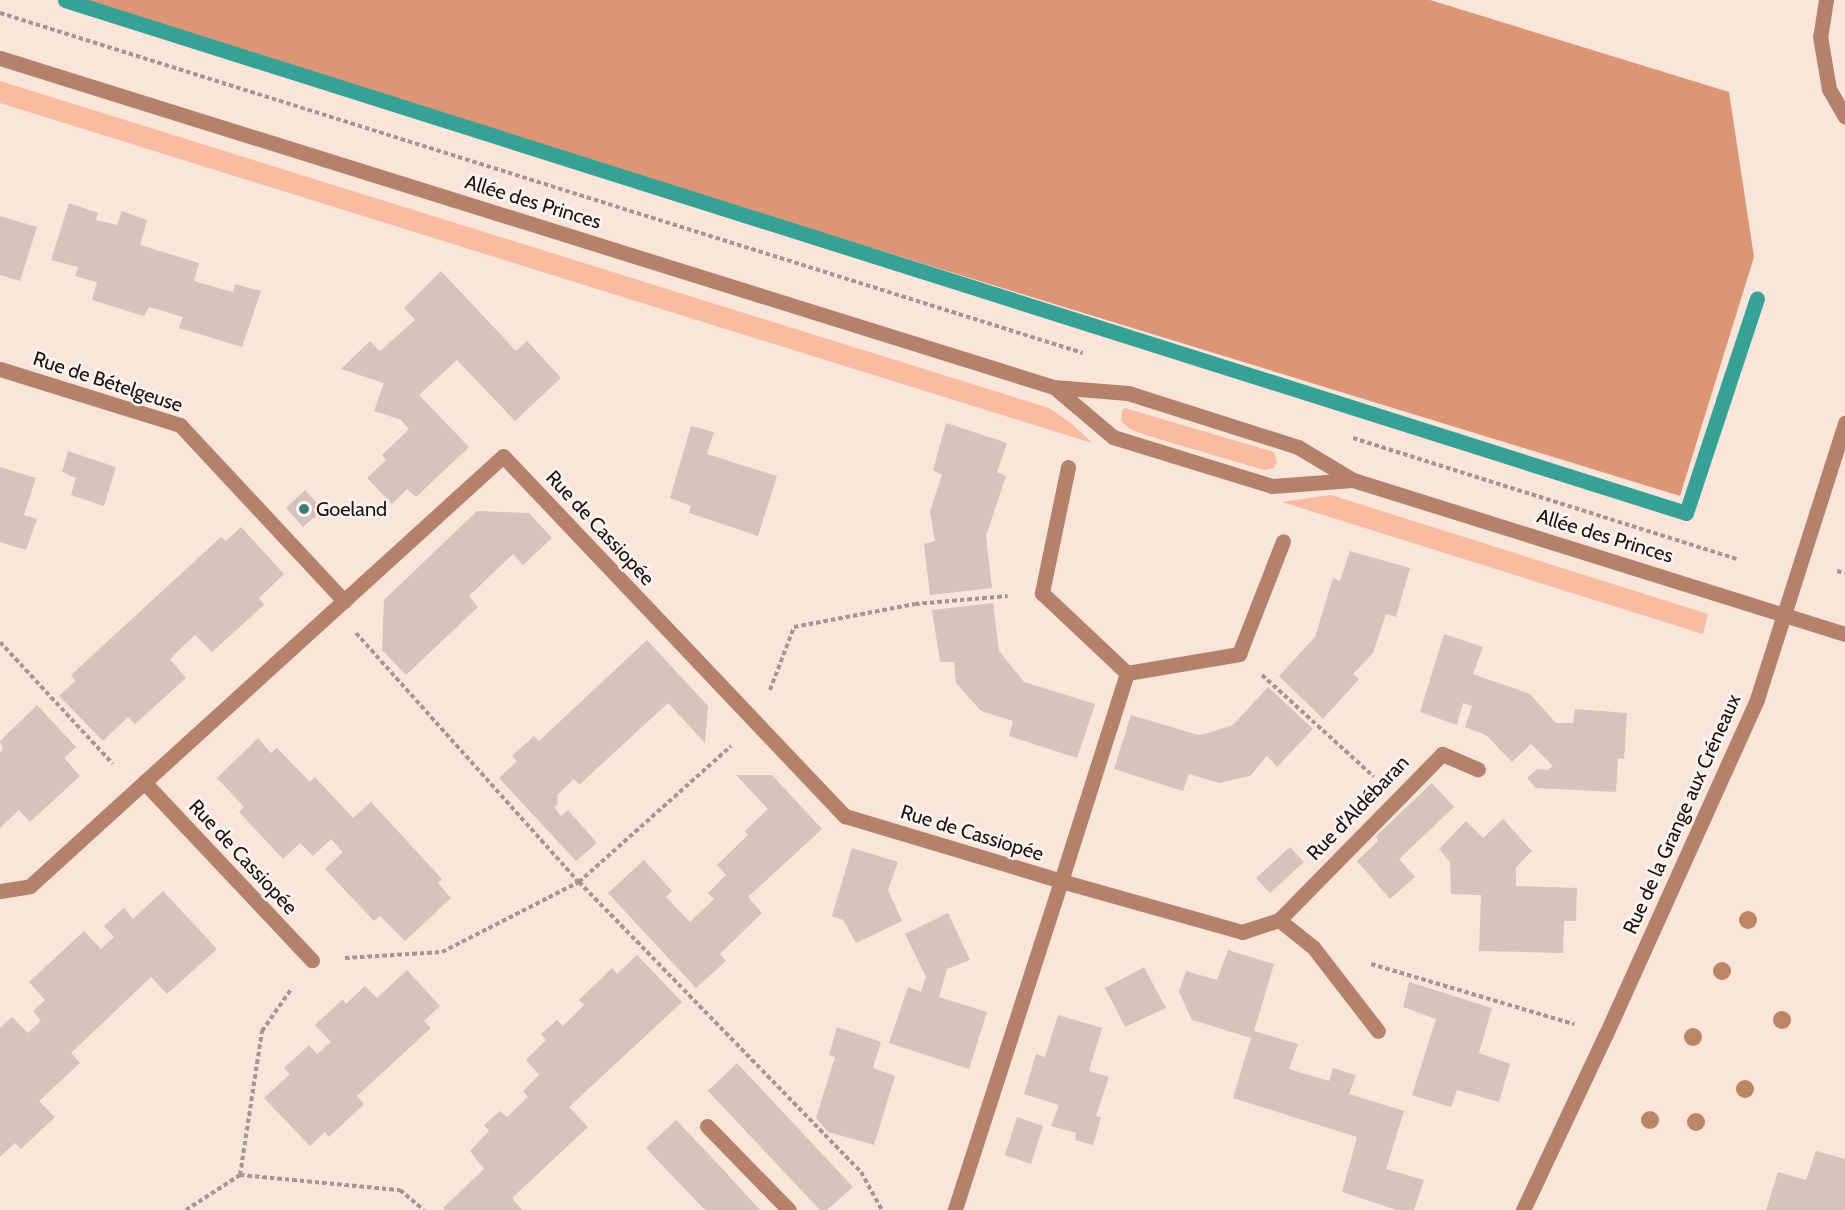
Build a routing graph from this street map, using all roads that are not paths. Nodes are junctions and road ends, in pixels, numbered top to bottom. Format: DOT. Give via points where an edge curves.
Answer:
graph roads {
  1 [pos="1826,0"];
  2 [pos="0,58"];
  3 [pos="1845,117"];
  4 [pos="0,369"];
  5 [pos="1054,387"];
  6 [pos="1845,423"];
  7 [pos="1068,467"];
  8 [pos="1353,480"];
  9 [pos="1283,541"];
  10 [pos="345,601"];
  11 [pos="1783,616"];
  12 [pos="1845,634"];
  13 [pos="1127,673"];
  14 [pos="1478,769"];
  15 [pos="140,786"];
  16 [pos="1061,881"];
  17 [pos="0,891"];
  18 [pos="1278,920"];
  19 [pos="312,960"];
  20 [pos="1378,1031"];
  21 [pos="707,1126"];
  22 [pos="789,1210"];
  23 [pos="956,1210"];
  24 [pos="1523,1210"];
  1 -- 3 [label="street" via="1820,36 1830,89"];
  2 -- 5 [label="street, Allée des Princes"];
  4 -- 10 [label="street, Rue de Bételgeuse" via="180,425"];
  5 -- 8 [label="street, Allée des Princes" via="1128,393 1298,447"];
  5 -- 8 [label="street, Allée des Princes" via="1113,437 1272,486"];
  6 -- 11 [label="street, Rue de la Grange aux Créneaux"];
  7 -- 13 [label="street" via="1042,593"];
  8 -- 11 [label="street, Allée des Princes"];
  9 -- 13 [label="street" via="1239,654"];
  10 -- 15 [label="street, Rue de Cassiopée"];
  10 -- 16 [label="street, Rue de Cassiopée" via="503,456 845,816"];
  11 -- 12 [label="street, Allée des Princes"];
  11 -- 24 [label="street, Rue de la Grange aux Créneaux" via="1757,699"];
  13 -- 16 [label="street, Rue de Cassiopée"];
  14 -- 18 [label="street, Rue d'Aldébaran" via="1442,754"];
  15 -- 17 [label="street, Rue de Cassiopée" via="30,886"];
  15 -- 19 [label="street, Rue de Cassiopée"];
  16 -- 18 [label="street, Rue d'Aldébaran" via="1242,932"];
  16 -- 23 [label="street, Rue de Cassiopée"];
  18 -- 20 [label="street" via="1313,947"];
  21 -- 22 [label="street"];
}
